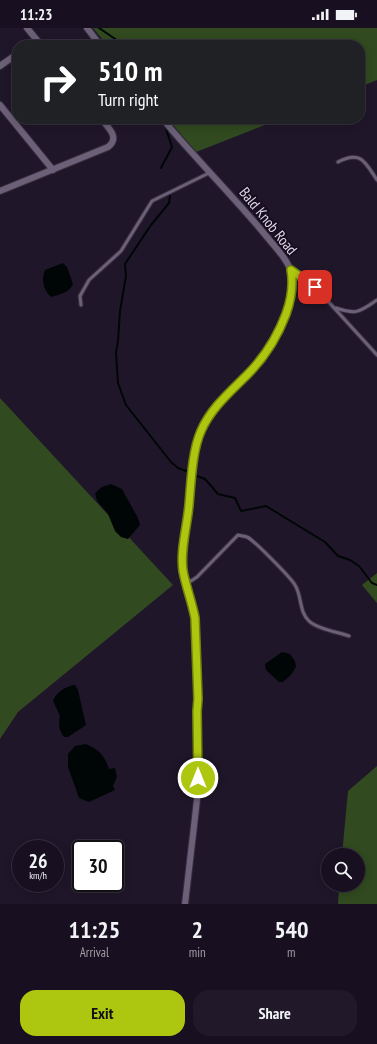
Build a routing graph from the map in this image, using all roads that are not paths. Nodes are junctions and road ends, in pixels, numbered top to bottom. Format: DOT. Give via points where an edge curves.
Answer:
graph roads {
  1 [pos="27,28"];
  2 [pos="87,28"];
  3 [pos="37,40"];
  4 [pos="96,40"];
  5 [pos="12,58"];
  6 [pos="0,66"];
  7 [pos="0,105"];
  8 [pos="12,120"];
  9 [pos="15,124"];
  10 [pos="105,124"];
  11 [pos="167,124"];
  12 [pos="338,162"];
  13 [pos="53,170"];
  14 [pos="209,173"];
  15 [pos="377,180"];
  16 [pos="0,191"];
  17 [pos="291,270"];
  18 [pos="377,300"];
  19 [pos="81,305"];
  20 [pos="334,308"];
  21 [pos="377,355"];
  22 [pos="185,580"];
  23 [pos="349,636"];
  24 [pos="185,904"];
  1 -- 3 [label="street"];
  2 -- 4 [label="street"];
  5 -- 6 [label="street"];
  7 -- 8 [label="street"];
  9 -- 13 [label="street"];
  10 -- 13 [label="street" via="114,136 112,144"];
  11 -- 14 [label="street, Bald Knob Road"];
  12 -- 15 [label="lane" via="356,156"];
  13 -- 16 [label="street"];
  14 -- 17 [label="street, Bald Knob Road" via="251,218"];
  14 -- 19 [label="lane" via="152,201 121,251 89,280 80,296"];
  17 -- 20 [label="lane" via="315,287"];
  17 -- 22 [label="street, Bald Knob Road" via="293,285 290,302 276,338 260,361 210,415 198,439 182,562"];
  18 -- 20 [label="lane" via="357,312"];
  20 -- 21 [label="lane"];
  22 -- 23 [label="lane" via="191,581 197,577 238,535 247,536 295,585 302,610 314,626"];
  22 -- 24 [label="street, Bald Knob Road" via="195,618 198,746 197,802"];
}
